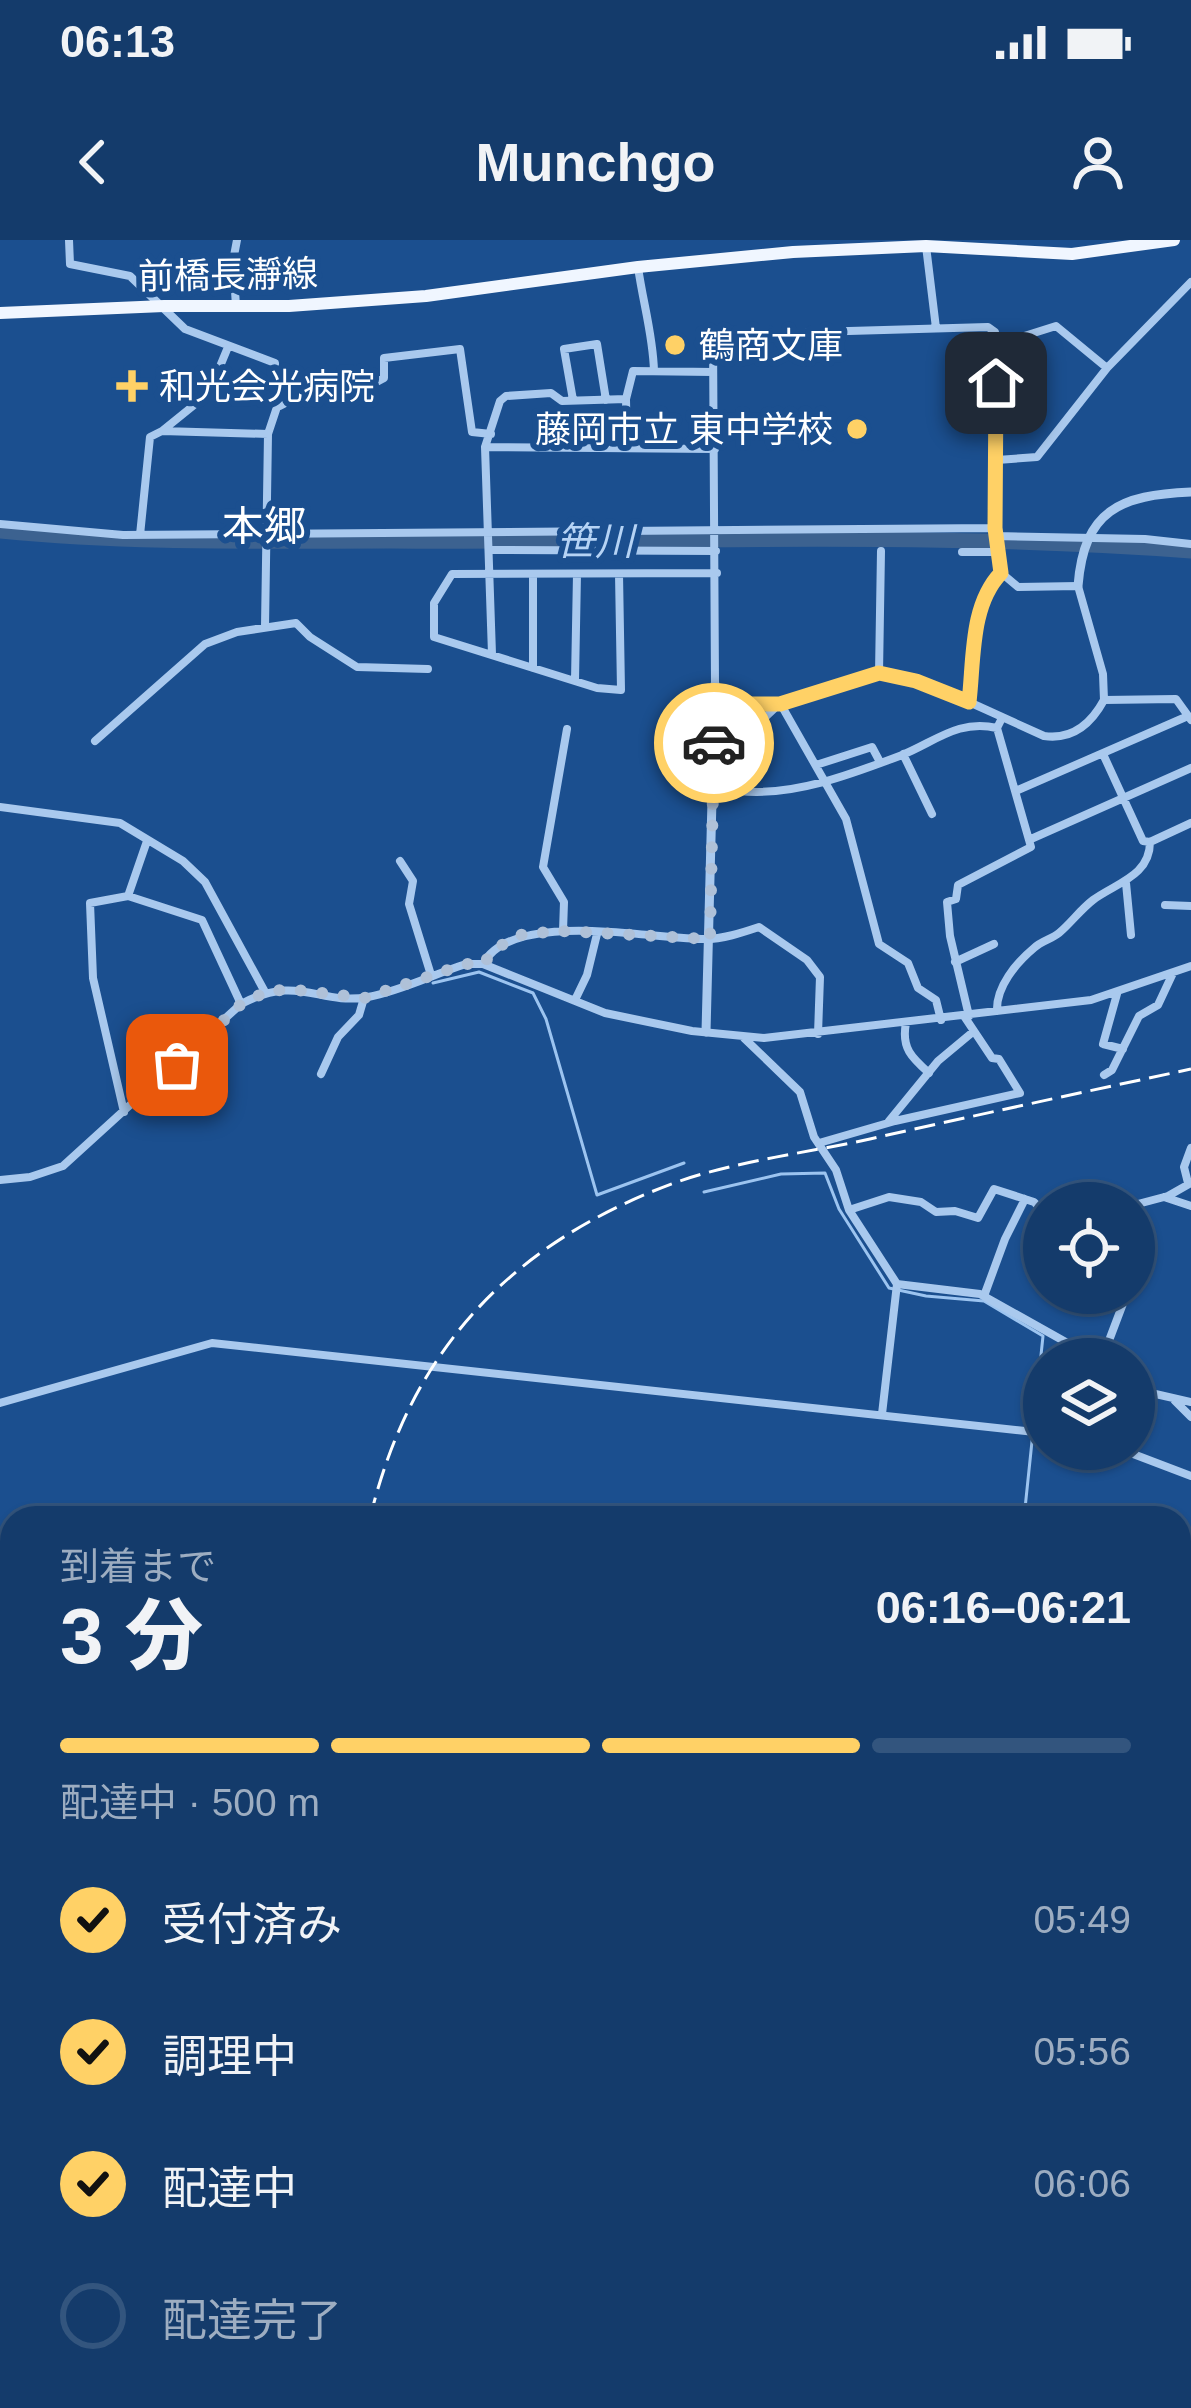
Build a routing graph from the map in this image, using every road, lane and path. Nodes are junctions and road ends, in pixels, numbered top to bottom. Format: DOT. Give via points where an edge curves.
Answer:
graph roads {
  1 [pos="69,240"];
  2 [pos="237,240"];
  3 [pos="1174,240"];
  4 [pos="1157,241"];
  5 [pos="926,246"];
  6 [pos="638,267"];
  7 [pos="1191,282"];
  8 [pos="164,306"];
  9 [pos="236,306"];
  10 [pos="0,314"];
  11 [pos="936,328"];
  12 [pos="996,345"];
  13 [pos="228,347"];
  14 [pos="1107,368"];
  15 [pos="654,371"];
  16 [pos="713,372"];
  17 [pos="626,399"];
  18 [pos="573,400"];
  19 [pos="606,400"];
  20 [pos="277,407"];
  21 [pos="161,431"];
  22 [pos="268,434"];
  23 [pos="490,434"];
  24 [pos="485,447"];
  25 [pos="627,448"];
  26 [pos="715,449"];
  27 [pos="997,460"];
  28 [pos="1191,492"];
  29 [pos="0,524"];
  30 [pos="995,532"];
  31 [pos="140,535"];
  32 [pos="266,539"];
  33 [pos="1086,540"];
  34 [pos="716,541"];
  35 [pos="489,542"];
  36 [pos="1191,544"];
  37 [pos="881,551"];
  38 [pos="962,552"];
  39 [pos="996,552"];
  40 [pos="717,573"];
  41 [pos="1001,573"];
  42 [pos="490,574"];
  43 [pos="533,574"];
  44 [pos="577,574"];
  45 [pos="620,574"];
  46 [pos="1078,586"];
  47 [pos="265,627"];
  48 [pos="492,654"];
  49 [pos="533,668"];
  50 [pos="428,669"];
  51 [pos="879,673"];
  52 [pos="575,681"];
  53 [pos="715,684"];
  54 [pos="1104,700"];
  55 [pos="969,702"];
  56 [pos="714,704"];
  57 [pos="780,704"];
  58 [pos="1190,718"];
  59 [pos="1000,723"];
  60 [pos="567,729"];
  61 [pos="94,741"];
  62 [pos="903,754"];
  63 [pos="1103,754"];
  64 [pos="880,762"];
  65 [pos="816,765"];
  66 [pos="1191,768"];
  67 [pos="823,780"];
  68 [pos="1018,790"];
  69 [pos="1123,797"];
  70 [pos="0,807"];
  71 [pos="932,814"];
  72 [pos="1191,823"];
  73 [pos="1031,838"];
  74 [pos="147,841"];
  75 [pos="1150,842"];
  76 [pos="400,861"];
  77 [pos="1126,883"];
  78 [pos="128,896"];
  79 [pos="1165,905"];
  80 [pos="1191,906"];
  81 [pos="562,931"];
  82 [pos="597,934"];
  83 [pos="1131,935"];
  84 [pos="710,939"];
  85 [pos="994,944"];
  86 [pos="955,962"];
  87 [pos="483,964"];
  88 [pos="1191,966"];
  89 [pos="1174,972"];
  90 [pos="431,975"];
  91 [pos="266,992"];
  92 [pos="1117,994"];
  93 [pos="364,998"];
  94 [pos="574,1000"];
  95 [pos="241,1004"];
  96 [pos="997,1012"];
  97 [pos="966,1016"];
  98 [pos="941,1019"];
  99 [pos="906,1023"];
  100 [pos="974,1031"];
  101 [pos="706,1032"];
  102 [pos="818,1034"];
  103 [pos="743,1036"];
  104 [pos="1123,1048"];
  105 [pos="929,1073"];
  106 [pos="321,1074"];
  107 [pos="1104,1076"];
  108 [pos="124,1112"];
  109 [pos="887,1122"];
  110 [pos="819,1143"];
  111 [pos="1191,1148"];
  112 [pos="0,1180"];
  113 [pos="1190,1183"];
  114 [pos="1164,1197"];
  115 [pos="1023,1198"];
  116 [pos="1155,1199"];
  117 [pos="1023,1203"];
  118 [pos="1191,1206"];
  119 [pos="849,1210"];
  120 [pos="897,1284"];
  121 [pos="984,1296"];
  122 [pos="1061,1338"];
  123 [pos="1155,1393"];
  124 [pos="1172,1399"];
  125 [pos="0,1402"];
  126 [pos="1191,1402"];
  127 [pos="882,1414"];
  128 [pos="1191,1417"];
  129 [pos="1023,1430"];
  130 [pos="1155,1462"];
  131 [pos="1191,1476"];
  1 -- 8 [label="street" via="70,264 130,276"];
  2 -- 9 [label="street"];
  3 -- 4 [label="main road, 前橋長瀞線"];
  4 -- 5 [label="main road, 前橋長瀞線" via="1072,254"];
  5 -- 6 [label="main road, 前橋長瀞線"];
  5 -- 11 [label="street"];
  6 -- 9 [label="main road, 前橋長瀞線" via="426,296"];
  6 -- 15 [label="street"];
  7 -- 14 [label="street"];
  8 -- 9 [label="main road, 前橋長瀞線"];
  8 -- 10 [label="main road, 前橋長瀞線"];
  8 -- 13 [label="street" via="185,328"];
  11 -- 12 [label="street" via="988,327"];
  11 -- 16 [label="street" via="713,334"];
  12 -- 14 [label="street" via="1056,326"];
  12 -- 27 [label="street"];
  13 -- 20 [label="street" via="275,363"];
  13 -- 21 [label="street" via="208,393"];
  14 -- 27 [label="street" via="1037,457"];
  15 -- 16 [label="street"];
  15 -- 17 [label="street" via="633,371"];
  16 -- 26 [label="street"];
  17 -- 19 [label="street"];
  17 -- 25 [label="street"];
  18 -- 19 [label="street"];
  18 -- 19 [label="street" via="564,349 597,344"];
  18 -- 23 [label="street" via="506,396"];
  20 -- 22 [label="street"];
  20 -- 23 [label="street" via="306,392 373,385 384,378 384,358 460,349 472,432"];
  21 -- 22 [label="street"];
  21 -- 31 [label="street" via="150,437"];
  22 -- 32 [label="street"];
  23 -- 24 [label="street"];
  24 -- 25 [label="street"];
  24 -- 35 [label="street"];
  25 -- 26 [label="street"];
  26 -- 34 [label="street"];
  27 -- 30 [label="street"];
  28 -- 33 [label="street" via="1129,500"];
  29 -- 31 [label="street"];
  30 -- 33 [label="street"];
  30 -- 34 [label="street"];
  30 -- 39 [label="street"];
  31 -- 32 [label="street"];
  32 -- 35 [label="street"];
  32 -- 47 [label="street"];
  33 -- 36 [label="street"];
  33 -- 46 [label="street"];
  34 -- 35 [label="street"];
  34 -- 35 [label="street" via="496,530"];
  34 -- 40 [label="street"];
  35 -- 42 [label="street"];
  37 -- 51 [label="street"];
  38 -- 39 [label="street"];
  39 -- 41 [label="street"];
  40 -- 45 [label="street"];
  40 -- 53 [label="street"];
  41 -- 46 [label="street" via="1028,589"];
  41 -- 55 [label="street" via="980,611"];
  42 -- 43 [label="street"];
  42 -- 48 [label="street"];
  42 -- 48 [label="street" via="452,574 434,603 434,637"];
  43 -- 44 [label="street"];
  43 -- 49 [label="street"];
  44 -- 45 [label="street"];
  44 -- 52 [label="street"];
  45 -- 52 [label="street" via="621,690"];
  46 -- 54 [label="street"];
  47 -- 50 [label="street" via="296,623 357,667"];
  47 -- 61 [label="street" via="205,644"];
  48 -- 49 [label="street"];
  49 -- 52 [label="street"];
  51 -- 55 [label="street"];
  51 -- 57 [label="street"];
  53 -- 56 [label="street"];
  54 -- 58 [label="street" via="1176,699"];
  54 -- 59 [label="street" via="1079,731 1056,738"];
  55 -- 59 [label="street"];
  56 -- 57 [label="street"];
  56 -- 84 [label="street"];
  57 -- 65 [label="street"];
  57 -- 67 [label="street" via="736,760 739,791 776,794"];
  58 -- 63 [label="street"];
  59 -- 62 [label="street" via="965,725"];
  59 -- 68 [label="street"];
  60 -- 81 [label="street" via="544,867 564,902"];
  62 -- 64 [label="street"];
  62 -- 71 [label="street"];
  63 -- 68 [label="street"];
  63 -- 69 [label="street"];
  64 -- 65 [label="street" via="872,747"];
  64 -- 67 [label="street"];
  65 -- 67 [label="street"];
  66 -- 69 [label="street"];
  67 -- 98 [label="street" via="846,819 879,944 908,962"];
  68 -- 73 [label="street"];
  69 -- 73 [label="street"];
  69 -- 75 [label="street"];
  70 -- 74 [label="street" via="120,824"];
  72 -- 75 [label="street"];
  73 -- 86 [label="street" via="1031,847 958,885 947,902"];
  74 -- 78 [label="street"];
  74 -- 91 [label="street" via="205,881"];
  75 -- 77 [label="street"];
  76 -- 90 [label="street" via="413,881 410,904"];
  77 -- 83 [label="street"];
  77 -- 96 [label="street" via="1033,948 996,996"];
  78 -- 95 [label="street" via="202,920"];
  78 -- 108 [label="street" via="89,903 93,979"];
  79 -- 80 [label="street"];
  81 -- 82 [label="street"];
  81 -- 87 [label="street" via="523,934"];
  82 -- 84 [label="street"];
  82 -- 94 [label="street"];
  84 -- 101 [label="street"];
  84 -- 102 [label="street" via="759,927 806,960 820,976"];
  85 -- 86 [label="street"];
  86 -- 97 [label="street"];
  87 -- 90 [label="street"];
  87 -- 94 [label="street"];
  88 -- 89 [label="street"];
  89 -- 92 [label="street"];
  89 -- 104 [label="street"];
  90 -- 93 [label="street"];
  91 -- 93 [label="street"];
  91 -- 95 [label="street"];
  92 -- 96 [label="street"];
  92 -- 104 [label="street" via="1103,1044"];
  93 -- 106 [label="street"];
  94 -- 101 [label="street"];
  95 -- 108 [label="street"];
  96 -- 97 [label="street"];
  97 -- 98 [label="street"];
  97 -- 100 [label="street"];
  98 -- 99 [label="street"];
  99 -- 102 [label="street"];
  99 -- 105 [label="street" via="909,1055"];
  100 -- 105 [label="street"];
  100 -- 109 [label="street" via="1019,1093"];
  101 -- 103 [label="street"];
  102 -- 103 [label="street"];
  103 -- 110 [label="street" via="800,1092"];
  104 -- 107 [label="street"];
  105 -- 109 [label="street"];
  108 -- 112 [label="street" via="63,1166"];
  109 -- 110 [label="street"];
  110 -- 119 [label="street"];
  111 -- 113 [label="street" via="1184,1167"];
  113 -- 114 [label="street"];
  114 -- 116 [label="street"];
  114 -- 118 [label="street"];
  115 -- 119 [label="street" via="994,1189 978,1218 889,1197"];
  117 -- 121 [label="street"];
  119 -- 120 [label="street"];
  120 -- 121 [label="street"];
  120 -- 127 [label="street"];
  121 -- 122 [label="street"];
  123 -- 124 [label="street"];
  124 -- 126 [label="street"];
  124 -- 128 [label="street"];
  125 -- 127 [label="street" via="212,1343"];
  127 -- 129 [label="street"];
  130 -- 131 [label="street"];
}
